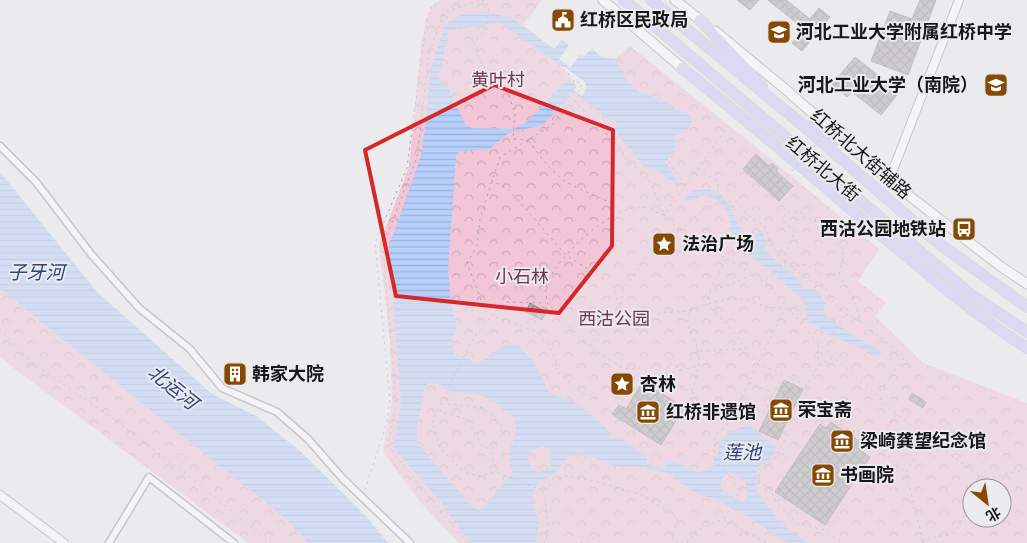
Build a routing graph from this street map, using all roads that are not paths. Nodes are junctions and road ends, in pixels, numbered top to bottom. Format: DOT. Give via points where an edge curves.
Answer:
graph roads {
  1 [pos="602,0"];
  2 [pos="624,0"];
  3 [pos="651,0"];
  4 [pos="675,0"];
  5 [pos="959,0"];
  6 [pos="700,20"];
  7 [pos="682,68"];
  8 [pos="776,102"];
  9 [pos="750,109"];
  10 [pos="799,122"];
  11 [pos="0,146"];
  12 [pos="852,146"];
  13 [pos="889,180"];
  14 [pos="1027,284"];
  15 [pos="1027,306"];
  16 [pos="1027,332"];
  17 [pos="1027,348"];
  18 [pos="0,495"];
  19 [pos="64,543"];
  20 [pos="109,543"];
  21 [pos="234,543"];
  22 [pos="410,543"];
  1 -- 7 [label="main road"];
  2 -- 9 [label="main road, 红桥北大街"];
  3 -- 8 [label="main road, 红桥北大街"];
  4 -- 6 [label="main road, 红桥北大街辅路"];
  5 -- 13 [label="street"];
  6 -- 8 [label="main road"];
  6 -- 12 [label="main road, 红桥北大街辅路"];
  7 -- 9 [label="main road"];
  7 -- 17 [label="main road" via="952,295"];
  8 -- 10 [label="main road, 红桥北大街"];
  9 -- 16 [label="main road, 红桥北大街" via="969,293"];
  10 -- 12 [label="main road"];
  10 -- 15 [label="main road, 红桥北大街" via="937,242"];
  11 -- 22 [label="street" via="36,182 91,254 139,308 190,349 222,388 277,412 308,439"];
  12 -- 13 [label="main road, 红桥北大街辅路"];
  13 -- 14 [label="main road, 红桥北大街辅路"];
  18 -- 19 [label="street"];
  20 -- 21 [label="street" via="149,477"];
}
